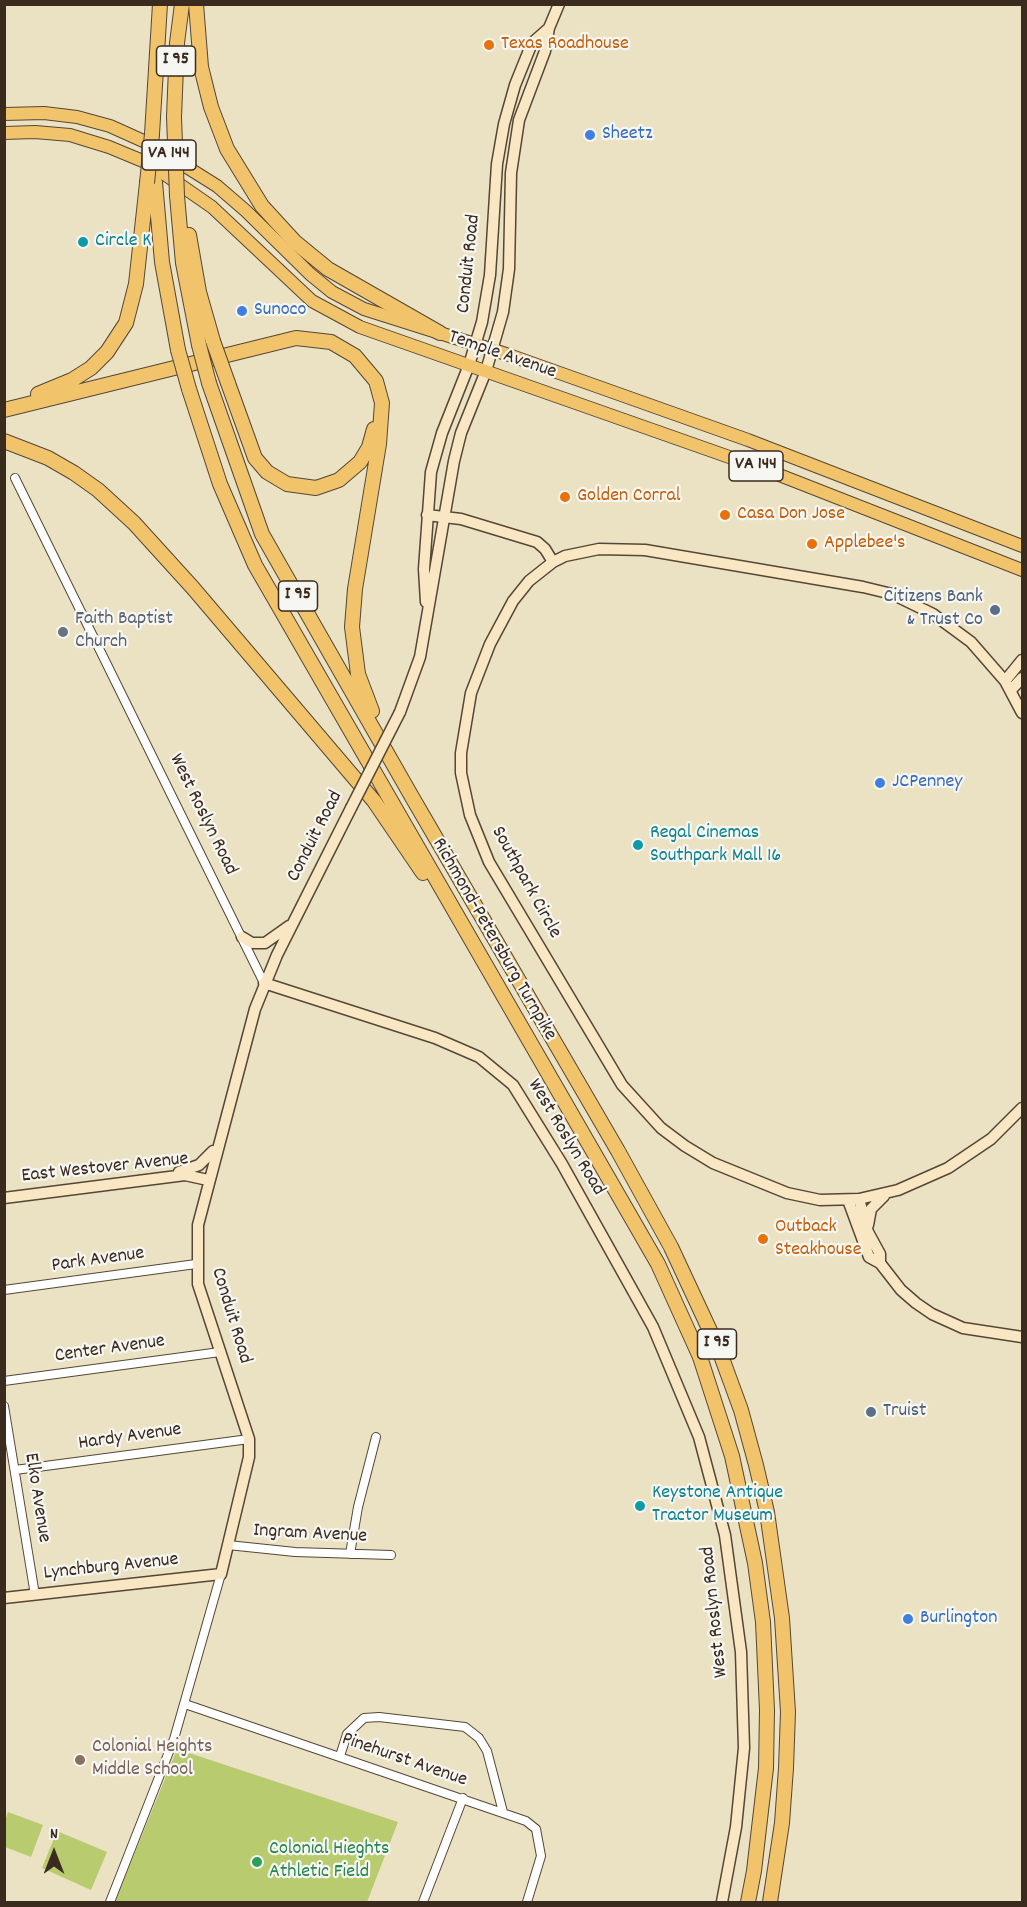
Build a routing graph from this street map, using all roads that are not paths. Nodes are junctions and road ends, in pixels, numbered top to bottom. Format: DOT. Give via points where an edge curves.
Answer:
graph roads {
  1 [pos="160,4"];
  2 [pos="182,4"];
  3 [pos="196,4"];
  4 [pos="559,4"];
  5 [pos="549,28"];
  6 [pos="4,114"];
  7 [pos="4,133"];
  8 [pos="151,182"];
  9 [pos="180,197"];
  10 [pos="440,333"];
  11 [pos="477,345"];
  12 [pos="493,350"];
  13 [pos="469,365"];
  14 [pos="486,371"];
  15 [pos="4,405"];
  16 [pos="4,410"];
  17 [pos="4,417"];
  18 [pos="4,441"];
  19 [pos="15,478"];
  20 [pos="427,515"];
  21 [pos="444,516"];
  22 [pos="1023,546"];
  23 [pos="553,562"];
  24 [pos="1023,570"];
  25 [pos="427,617"];
  26 [pos="1023,660"];
  27 [pos="1023,678"];
  28 [pos="1008,686"];
  29 [pos="1023,713"];
  30 [pos="412,797"];
  31 [pos="293,922"];
  32 [pos="242,937"];
  33 [pos="478,954"];
  34 [pos="264,983"];
  35 [pos="1023,1108"];
  36 [pos="217,1146"];
  37 [pos="158,1178"];
  38 [pos="208,1180"];
  39 [pos="890,1192"];
  40 [pos="4,1198"];
  41 [pos="853,1200"];
  42 [pos="868,1232"];
  43 [pos="880,1263"];
  44 [pos="196,1264"];
  45 [pos="4,1290"];
  46 [pos="1023,1337"];
  47 [pos="220,1352"];
  48 [pos="4,1381"];
  49 [pos="4,1406"];
  50 [pos="376,1437"];
  51 [pos="249,1438"];
  52 [pos="15,1470"];
  53 [pos="228,1545"];
  54 [pos="350,1554"];
  55 [pos="391,1555"];
  56 [pos="221,1574"];
  57 [pos="35,1595"];
  58 [pos="4,1598"];
  59 [pos="185,1704"];
  60 [pos="340,1756"];
  61 [pos="463,1798"];
  62 [pos="503,1812"];
  63 [pos="111,1902"];
  64 [pos="423,1902"];
  65 [pos="527,1902"];
  66 [pos="722,1902"];
  67 [pos="748,1902"];
  68 [pos="770,1902"];
  1 -- 8 [label="highway, Richmond-Petersburg Turnpike / I 95, bridge"];
  2 -- 9 [label="highway, Richmond-Petersburg Turnpike / I 95, bridge" via="174,117"];
  3 -- 10 [label="highway" via="201,67 211,106 227,149 249,187 277,224 312,257 348,282"];
  4 -- 5 [label="main road, Conduit Road"];
  5 -- 11 [label="main road, Conduit Road" via="532,43 504,124 497,164 490,274"];
  5 -- 12 [label="main road, Conduit Road" via="514,148 507,283"];
  6 -- 10 [label="main road, Temple Avenue / VA 144" via="44,112 77,117 110,126 150,144 225,193 332,292 375,314"];
  7 -- 13 [label="main road, Temple Avenue / VA 144" via="70,135 150,164 212,207 287,279 326,310 360,327"];
  8 -- 15 [label="highway" via="136,284 122,332 107,352 81,374 50,390"];
  8 -- 33 [label="highway, Richmond-Petersburg Turnpike / I 95, bridge" via="178,350 220,484 255,565"];
  9 -- 17 [label="highway, bridge" via="213,341 228,383 255,458 267,472 287,484 310,488 331,484 352,470 369,447 375,406 366,380 346,358 313,344 295,345"];
  9 -- 30 [label="highway, Richmond-Petersburg Turnpike / I 95, bridge" via="183,263 208,383 262,534"];
  10 -- 11 [label="main road, Temple Avenue / VA 144"];
  11 -- 12 [label="main road, Temple Avenue / VA 144"];
  11 -- 13 [label="main road, Conduit Road"];
  12 -- 14 [label="main road, Conduit Road"];
  12 -- 22 [label="main road, Temple Avenue / VA 144" via="841,474"];
  13 -- 14 [label="main road, Temple Avenue / VA 144"];
  13 -- 20 [label="main road, Conduit Road" via="435,456"];
  14 -- 21 [label="main road, Conduit Road" via="461,433"];
  14 -- 24 [label="main road, Temple Avenue / VA 144" via="859,504"];
  16 -- 30 [label="highway" via="296,338 331,342 355,356 376,381 382,412 355,589 355,658 361,687 401,762"];
  18 -- 33 [label="highway" via="48,458 86,480 141,531 374,801"];
  19 -- 32 [label="street, West Roslyn Road"];
  20 -- 21 [label="main road"];
  20 -- 25 [label="main road, Conduit Road"];
  21 -- 23 [label="main road" via="537,542"];
  21 -- 25 [label="main road, Conduit Road"];
  23 -- 28 [label="main road, Southpark Circle" via="590,551 645,550 872,588 920,607 954,627"];
  23 -- 41 [label="main road, Southpark Circle" via="529,581 513,601 490,644 471,693 461,773 482,849 612,1070 661,1128 708,1160 783,1191 820,1200"];
  25 -- 31 [label="main road, Conduit Road, bridge" via="420,657 400,712"];
  26 -- 28 [label="main road"];
  27 -- 28 [label="main road"];
  28 -- 29 [label="main road, Southpark Circle"];
  30 -- 68 [label="highway, Richmond-Petersburg Turnpike / I 95" via="671,1247 701,1308 741,1410 767,1512 789,1712 780,1843"];
  31 -- 32 [label="main road" via="265,943 252,943"];
  31 -- 34 [label="main road, Conduit Road"];
  32 -- 34 [label="street, West Roslyn Road"];
  33 -- 67 [label="highway, Richmond-Petersburg Turnpike / I 95" via="657,1264 700,1357 732,1456 755,1563 763,1622 767,1710 761,1821"];
  34 -- 36 [label="main road, Conduit Road"];
  34 -- 66 [label="main road, West Roslyn Road" via="435,1038 479,1057 513,1085 653,1327 699,1437 725,1535 741,1652 744,1748 736,1827"];
  35 -- 39 [label="main road, Southpark Circle" via="975,1151 939,1173"];
  36 -- 37 [label="main road" via="199,1165"];
  36 -- 38 [label="main road, Conduit Road"];
  37 -- 38 [label="main road, East Westover Avenue" via="185,1175"];
  37 -- 40 [label="main road, East Westover Avenue"];
  38 -- 44 [label="main road, Conduit Road" via="198,1225"];
  39 -- 41 [label="main road, Southpark Circle"];
  39 -- 42 [label="main road" via="871,1209"];
  41 -- 42 [label="main road"];
  41 -- 43 [label="main road" via="869,1257"];
  42 -- 43 [label="main road" via="880,1254"];
  43 -- 46 [label="main road" via="901,1290 932,1314 963,1328"];
  44 -- 45 [label="street, Park Avenue"];
  44 -- 47 [label="main road, Conduit Road" via="203,1304"];
  47 -- 48 [label="street, Center Avenue"];
  47 -- 51 [label="main road, Conduit Road"];
  49 -- 52 [label="street, Elko Avenue"];
  50 -- 54 [label="street"];
  51 -- 52 [label="street, Hardy Avenue"];
  51 -- 53 [label="main road, Conduit Road" via="249,1457"];
  52 -- 57 [label="street, Elko Avenue"];
  53 -- 54 [label="street, Ingram Avenue"];
  53 -- 56 [label="main road, Conduit Road"];
  54 -- 55 [label="street, Ingram Avenue"];
  56 -- 57 [label="main road, Lynchburg Avenue"];
  56 -- 59 [label="street, Conduit Road"];
  57 -- 58 [label="main road, Lynchburg Avenue"];
  59 -- 60 [label="street, Pinehurst Avenue"];
  59 -- 63 [label="street, Conduit Road"];
  60 -- 61 [label="street, Pinehurst Avenue"];
  60 -- 62 [label="street" via="347,1734 364,1719 379,1717 465,1727 488,1751"];
  61 -- 62 [label="street, Pinehurst Avenue"];
  61 -- 64 [label="street"];
  62 -- 65 [label="street, Pinehurst Avenue" via="526,1821 536,1829 539,1838 540,1866"];
}
